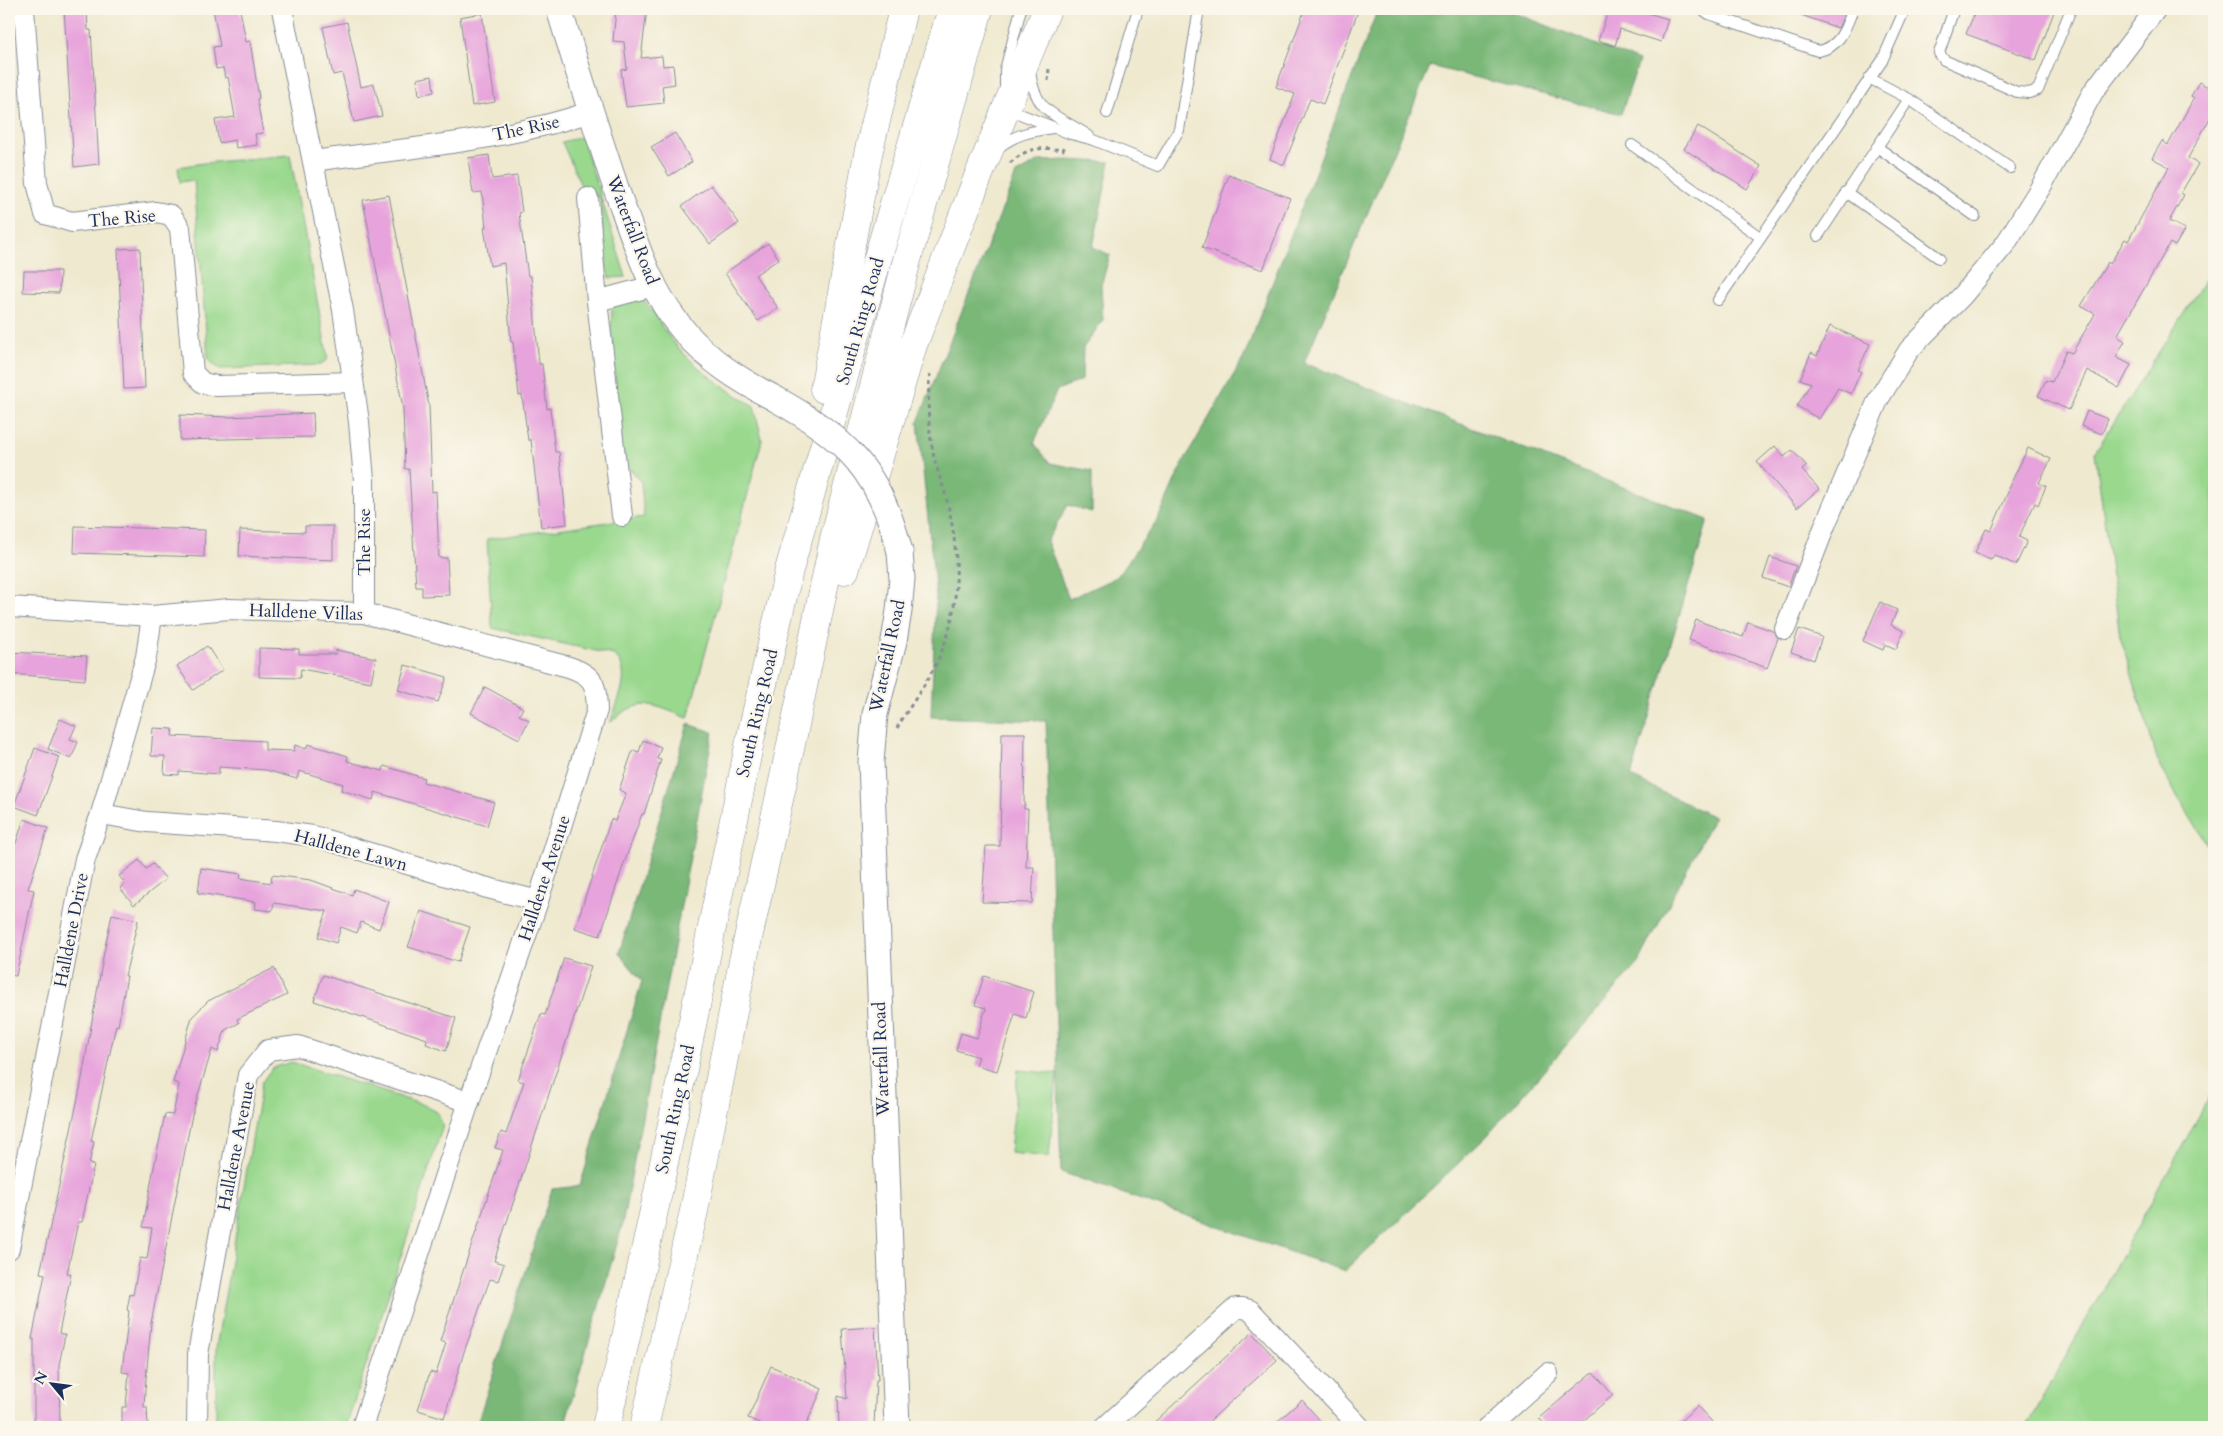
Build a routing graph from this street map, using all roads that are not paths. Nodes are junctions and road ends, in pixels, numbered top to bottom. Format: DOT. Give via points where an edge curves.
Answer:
graph roads {
  1 [pos="24,9"];
  2 [pos="282,9"];
  3 [pos="559,9"];
  4 [pos="903,9"];
  5 [pos="952,9"];
  6 [pos="979,9"];
  7 [pos="1021,9"];
  8 [pos="1046,9"];
  9 [pos="1138,9"];
  10 [pos="1199,9"];
  11 [pos="1702,9"];
  12 [pos="1852,9"];
  13 [pos="1905,9"];
  14 [pos="1954,9"];
  15 [pos="2071,9"];
  16 [pos="2156,9"];
  17 [pos="1039,59"];
  18 [pos="1869,78"];
  19 [pos="1909,99"];
  20 [pos="1005,108"];
  21 [pos="590,112"];
  22 [pos="1107,113"];
  23 [pos="1054,128"];
  24 [pos="1094,140"];
  25 [pos="1632,145"];
  26 [pos="1877,147"];
  27 [pos="313,161"];
  28 [pos="998,162"];
  29 [pos="2010,168"];
  30 [pos="1846,192"];
  31 [pos="588,198"];
  32 [pos="1975,216"];
  33 [pos="1818,236"];
  34 [pos="1760,238"];
  35 [pos="1939,258"];
  36 [pos="653,286"];
  37 [pos="1718,300"];
  38 [pos="597,302"];
  39 [pos="354,382"];
  40 [pos="622,516"];
  41 [pos="789,570"];
  42 [pos="9,607"];
  43 [pos="364,613"];
  44 [pos="152,616"];
  45 [pos="1785,629"];
  46 [pos="597,710"];
  47 [pos="786,768"];
  48 [pos="101,814"];
  49 [pos="538,902"];
  50 [pos="469,1102"];
  51 [pos="9,1249"];
  52 [pos="1548,1373"];
  53 [pos="197,1427"];
  54 [pos="362,1427"];
  55 [pos="606,1427"];
  56 [pos="644,1427"];
  57 [pos="897,1427"];
  58 [pos="1105,1427"];
  59 [pos="1360,1427"];
  60 [pos="1488,1427"];
  1 -- 39 [label="street, The Rise" via="37,183 46,214 72,222 156,212 171,215 180,228 193,373 203,383 216,386"];
  2 -- 27 [label="street, The Rise"];
  3 -- 21 [label="street, Waterfall Road"];
  4 -- 41 [label="highway" via="868,154"];
  5 -- 41 [label="highway, South Ring Road" via="878,254"];
  6 -- 47 [label="highway, South Ring Road" via="907,260 834,539"];
  7 -- 20 [label="lane" via="1004,70"];
  8 -- 17 [label="highway"];
  9 -- 22 [label="lane"];
  10 -- 24 [label="lane" via="1179,130 1158,166"];
  11 -- 12 [label="lane" via="1818,51 1825,50 1844,33"];
  13 -- 18 [label="lane" via="1882,61"];
  14 -- 15 [label="lane" via="1939,53 1944,60 2017,92 2029,93 2038,90"];
  16 -- 45 [label="street" via="2093,92 2006,243 1963,295 1909,350 1878,400"];
  17 -- 20 [label="highway"];
  17 -- 24 [label="lane" via="1032,86 1036,100 1050,113"];
  18 -- 19 [label="lane"];
  18 -- 34 [label="lane"];
  19 -- 26 [label="lane"];
  19 -- 29 [label="lane"];
  20 -- 23 [label="lane"];
  20 -- 28 [label="highway"];
  21 -- 27 [label="street, The Rise" via="551,125"];
  21 -- 36 [label="street, Waterfall Road"];
  23 -- 24 [label="lane"];
  23 -- 28 [label="lane" via="1029,131 1008,140"];
  25 -- 34 [label="lane"];
  26 -- 30 [label="lane"];
  26 -- 32 [label="lane"];
  27 -- 39 [label="street, The Rise"];
  28 -- 47 [label="highway" via="913,345"];
  30 -- 33 [label="lane"];
  30 -- 35 [label="lane"];
  31 -- 38 [label="street"];
  34 -- 37 [label="lane"];
  36 -- 38 [label="street"];
  36 -- 57 [label="street, Waterfall Road, bridge" via="682,329 729,373 839,441 864,468 886,506 900,552 899,611 875,714 871,762"];
  38 -- 40 [label="street"];
  39 -- 43 [label="street, The Rise" via="364,480"];
  41 -- 55 [label="highway, South Ring Road" via="750,736 657,1197"];
  42 -- 44 [label="street, Halldene Villas"];
  43 -- 44 [label="street, Halldene Villas" via="229,609"];
  43 -- 46 [label="street, Halldene Villas" via="585,672 596,686"];
  44 -- 48 [label="street, Halldene Drive" via="146,658"];
  46 -- 49 [label="street, Halldene Avenue"];
  47 -- 56 [label="highway, South Ring Road" via="743,960 694,1211"];
  48 -- 49 [label="street, Halldene Lawn" via="147,822 314,836"];
  48 -- 51 [label="street, Halldene Drive" via="85,859"];
  49 -- 50 [label="street, Halldene Avenue"];
  50 -- 53 [label="street, Halldene Avenue" via="298,1046 268,1050 248,1075 200,1345"];
  50 -- 54 [label="street, Halldene Avenue"];
  52 -- 60 [label="street"];
  58 -- 59 [label="street" via="1236,1308 1243,1308 1250,1310"];
}
